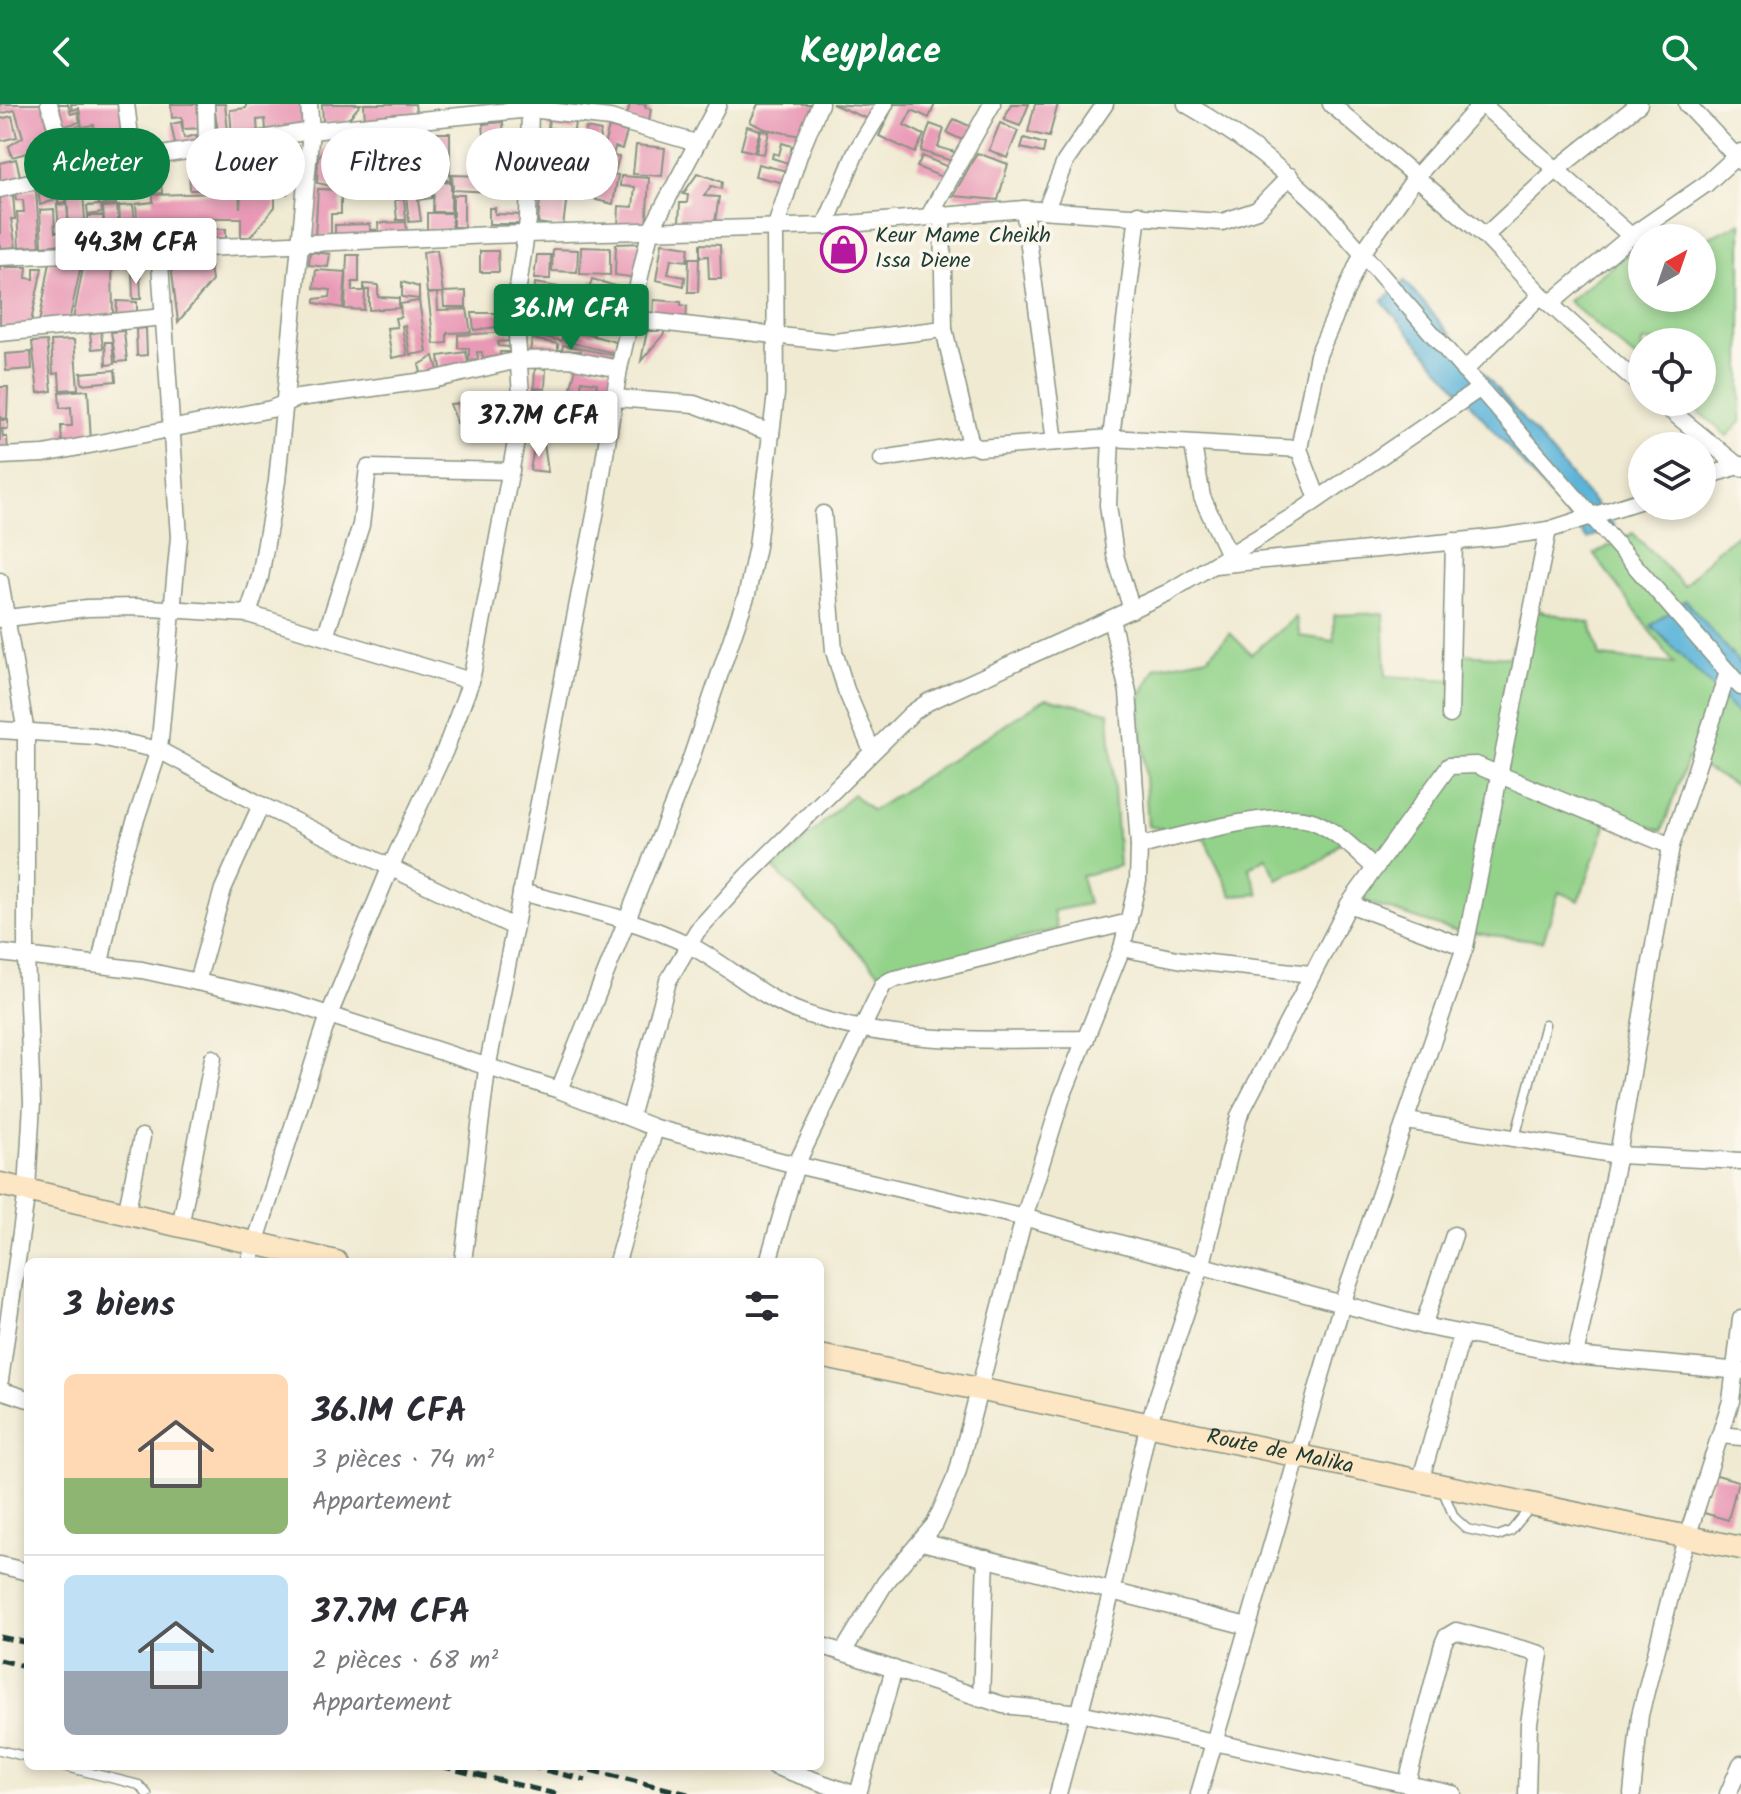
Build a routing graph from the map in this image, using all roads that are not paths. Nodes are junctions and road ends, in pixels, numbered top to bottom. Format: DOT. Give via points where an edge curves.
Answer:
graph roads {
  1 [pos="49,104"];
  2 [pos="126,104"];
  3 [pos="206,104"];
  4 [pos="309,104"];
  5 [pos="718,104"];
  6 [pos="820,104"];
  7 [pos="885,104"];
  8 [pos="992,104"];
  9 [pos="1105,104"];
  10 [pos="1186,104"];
  11 [pos="1331,104"];
  12 [pos="1482,104"];
  13 [pos="1639,104"];
  14 [pos="1687,104"];
  15 [pos="530,107"];
  16 [pos="56,128"];
  17 [pos="129,128"];
  18 [pos="207,128"];
  19 [pos="311,131"];
  20 [pos="305,132"];
  21 [pos="696,143"];
  22 [pos="1740,157"];
  23 [pos="1556,170"];
  24 [pos="1290,176"];
  25 [pos="1415,178"];
  26 [pos="24,184"];
  27 [pos="0,189"];
  28 [pos="1024,209"];
  29 [pos="1046,209"];
  30 [pos="1138,214"];
  31 [pos="936,215"];
  32 [pos="1648,224"];
  33 [pos="825,226"];
  34 [pos="775,229"];
  35 [pos="650,232"];
  36 [pos="1628,233"];
  37 [pos="527,235"];
  38 [pos="1485,236"];
  39 [pos="1628,238"];
  40 [pos="300,246"];
  41 [pos="159,249"];
  42 [pos="1363,252"];
  43 [pos="0,257"];
  44 [pos="1546,300"];
  45 [pos="164,317"];
  46 [pos="632,319"];
  47 [pos="944,329"];
  48 [pos="0,333"];
  49 [pos="775,337"];
  50 [pos="518,360"];
  51 [pos="619,369"];
  52 [pos="1464,371"];
  53 [pos="1628,374"];
  54 [pos="1479,389"];
  55 [pos="615,398"];
  56 [pos="282,403"];
  57 [pos="1678,416"];
  58 [pos="171,428"];
  59 [pos="771,433"];
  60 [pos="1111,438"];
  61 [pos="1055,442"];
  62 [pos="971,445"];
  63 [pos="1193,445"];
  64 [pos="1299,449"];
  65 [pos="0,456"];
  66 [pos="882,459"];
  67 [pos="1740,466"];
  68 [pos="511,471"];
  69 [pos="1716,474"];
  70 [pos="1318,499"];
  71 [pos="1628,505"];
  72 [pos="823,514"];
  73 [pos="1591,518"];
  74 [pos="1548,530"];
  75 [pos="1454,541"];
  76 [pos="1229,555"];
  77 [pos="1214,565"];
  78 [pos="0,581"];
  79 [pos="172,609"];
  80 [pos="1132,610"];
  81 [pos="248,614"];
  82 [pos="3,617"];
  83 [pos="1111,619"];
  84 [pos="325,637"];
  85 [pos="1728,672"];
  86 [pos="471,681"];
  87 [pos="1741,687"];
  88 [pos="1450,715"];
  89 [pos="0,730"];
  90 [pos="26,733"];
  91 [pos="159,750"];
  92 [pos="872,751"];
  93 [pos="1499,775"];
  94 [pos="261,805"];
  95 [pos="1139,846"];
  96 [pos="1671,846"];
  97 [pos="391,866"];
  98 [pos="1374,867"];
  99 [pos="521,892"];
  100 [pos="1349,904"];
  101 [pos="628,921"];
  102 [pos="1129,922"];
  103 [pos="514,927"];
  104 [pos="688,944"];
  105 [pos="1465,947"];
  106 [pos="1122,948"];
  107 [pos="0,953"];
  108 [pos="26,956"];
  109 [pos="100,964"];
  110 [pos="1311,974"];
  111 [pos="197,982"];
  112 [pos="329,1015"];
  113 [pos="1545,1024"];
  114 [pos="859,1029"];
  115 [pos="1086,1039"];
  116 [pos="213,1058"];
  117 [pos="487,1069"];
  118 [pos="559,1090"];
  119 [pos="630,1117"];
  120 [pos="1407,1121"];
  121 [pos="655,1128"];
  122 [pos="142,1137"];
  123 [pos="1515,1139"];
  124 [pos="1618,1155"];
  125 [pos="1741,1161"];
  126 [pos="796,1165"];
  127 [pos="0,1184"];
  128 [pos="27,1190"];
  129 [pos="126,1214"];
  130 [pos="1024,1218"];
  131 [pos="180,1227"];
  132 [pos="1454,1235"];
  133 [pos="252,1254"];
  134 [pos="294,1258"];
  135 [pos="463,1258"];
  136 [pos="618,1258"];
  137 [pos="769,1258"];
  138 [pos="1202,1264"];
  139 [pos="1342,1304"];
  140 [pos="1741,1319"];
  141 [pos="1423,1326"];
  142 [pos="1462,1335"];
  143 [pos="1575,1356"];
  144 [pos="824,1357"];
  145 [pos="1738,1371"];
  146 [pos="0,1380"];
  147 [pos="0,1390"];
  148 [pos="978,1390"];
  149 [pos="24,1398"];
  150 [pos="1149,1422"];
  151 [pos="1720,1435"];
  152 [pos="1741,1437"];
  153 [pos="1296,1457"];
  154 [pos="1431,1484"];
  155 [pos="1532,1505"];
  156 [pos="1687,1537"];
  157 [pos="922,1542"];
  158 [pos="1741,1548"];
  159 [pos="986,1558"];
  160 [pos="0,1565"];
  161 [pos="24,1571"];
  162 [pos="1112,1590"];
  163 [pos="1247,1626"];
  164 [pos="824,1646"];
  165 [pos="843,1652"];
  166 [pos="894,1669"];
  167 [pos="981,1699"];
  168 [pos="1080,1713"];
  169 [pos="1215,1740"];
  170 [pos="0,1750"];
  171 [pos="24,1756"];
  172 [pos="1741,1764"];
  173 [pos="79,1770"];
  174 [pos="786,1770"];
  175 [pos="1407,1783"];
  176 [pos="147,1794"];
  177 [pos="856,1794"];
  178 [pos="1058,1794"];
  179 [pos="1199,1794"];
  180 [pos="1453,1794"];
  181 [pos="1527,1794"];
  182 [pos="1632,1794"];
  183 [pos="1728,1794"];
  1 -- 16 [label="street"];
  2 -- 17 [label="street"];
  3 -- 18 [label="street"];
  4 -- 19 [label="street"];
  5 -- 21 [label="street"];
  6 -- 34 [label="street"];
  7 -- 33 [label="street" via="856,152"];
  8 -- 31 [label="street"];
  9 -- 29 [label="street" via="1065,162"];
  10 -- 24 [label="street"];
  11 -- 25 [label="street"];
  12 -- 23 [label="street"];
  12 -- 25 [label="street"];
  13 -- 23 [label="street"];
  14 -- 22 [label="street"];
  15 -- 19 [label="street"];
  15 -- 21 [label="street" via="610,118"];
  15 -- 37 [label="street"];
  19 -- 20 [label="street"];
  19 -- 40 [label="street"];
  21 -- 35 [label="street"];
  22 -- 32 [label="street"];
  23 -- 36 [label="street"];
  23 -- 38 [label="street"];
  24 -- 30 [label="street" via="1257,210 1236,220"];
  24 -- 42 [label="street"];
  25 -- 38 [label="street"];
  25 -- 42 [label="street"];
  26 -- 27 [label="street"];
  28 -- 29 [label="street"];
  28 -- 31 [label="street"];
  28 -- 61 [label="street"];
  29 -- 30 [label="street"];
  30 -- 60 [label="street"];
  31 -- 33 [label="street"];
  31 -- 47 [label="street"];
  33 -- 34 [label="street"];
  34 -- 35 [label="street"];
  34 -- 49 [label="street"];
  35 -- 37 [label="street"];
  35 -- 46 [label="street"];
  37 -- 40 [label="street"];
  37 -- 50 [label="street" via="515,307"];
  38 -- 44 [label="street"];
  39 -- 44 [label="street"];
  40 -- 41 [label="street"];
  40 -- 56 [label="street"];
  41 -- 43 [label="street"];
  41 -- 45 [label="street"];
  42 -- 52 [label="street"];
  42 -- 64 [label="street" via="1318,355"];
  44 -- 52 [label="street"];
  44 -- 53 [label="street"];
  45 -- 48 [label="street"];
  45 -- 58 [label="street"];
  46 -- 49 [label="street"];
  46 -- 51 [label="street"];
  47 -- 49 [label="street" via="834,342"];
  47 -- 62 [label="street"];
  49 -- 59 [label="street"];
  50 -- 51 [label="street" via="569,359"];
  50 -- 56 [label="street" via="432,380"];
  50 -- 68 [label="street" via="522,410"];
  51 -- 55 [label="street"];
  52 -- 54 [label="street"];
  54 -- 70 [label="street"];
  54 -- 73 [label="street"];
  55 -- 59 [label="street" via="694,404"];
  55 -- 99 [label="street"];
  56 -- 58 [label="street"];
  56 -- 81 [label="street" via="277,481"];
  57 -- 67 [label="street"];
  58 -- 65 [label="street" via="44,454"];
  58 -- 79 [label="street" via="179,537"];
  59 -- 101 [label="street" via="747,594"];
  60 -- 61 [label="street"];
  60 -- 63 [label="street"];
  60 -- 80 [label="street" via="1110,526"];
  61 -- 62 [label="street"];
  62 -- 66 [label="street"];
  63 -- 64 [label="street"];
  63 -- 76 [label="street" via="1202,497"];
  64 -- 70 [label="street"];
  67 -- 69 [label="street"];
  68 -- 84 [label="street" via="368,468 361,525"];
  68 -- 86 [label="street"];
  70 -- 76 [label="street"];
  71 -- 73 [label="street"];
  72 -- 92 [label="street" via="834,651"];
  73 -- 74 [label="street"];
  73 -- 85 [label="street"];
  74 -- 75 [label="street"];
  74 -- 93 [label="street"];
  75 -- 77 [label="street"];
  75 -- 88 [label="street"];
  76 -- 77 [label="street"];
  77 -- 80 [label="street"];
  78 -- 82 [label="street"];
  79 -- 81 [label="street"];
  79 -- 82 [label="street" via="87,608"];
  79 -- 91 [label="street"];
  80 -- 83 [label="street"];
  81 -- 84 [label="street"];
  82 -- 90 [label="street"];
  83 -- 92 [label="street" via="928,702"];
  83 -- 95 [label="street" via="1128,692"];
  84 -- 86 [label="street"];
  85 -- 87 [label="street"];
  85 -- 96 [label="street"];
  86 -- 97 [label="street"];
  89 -- 90 [label="street"];
  90 -- 91 [label="street" via="95,736"];
  90 -- 108 [label="street"];
  91 -- 94 [label="street"];
  91 -- 109 [label="street" via="119,870"];
  92 -- 104 [label="street" via="747,876"];
  93 -- 96 [label="street"];
  93 -- 98 [label="street" via="1476,765 1449,766"];
  93 -- 105 [label="street"];
  94 -- 97 [label="street"];
  94 -- 111 [label="street" via="223,889"];
  95 -- 98 [label="street" via="1279,816 1312,821"];
  95 -- 102 [label="street"];
  96 -- 124 [label="street"];
  97 -- 103 [label="street"];
  97 -- 112 [label="street"];
  98 -- 100 [label="street"];
  99 -- 101 [label="street"];
  99 -- 103 [label="street"];
  100 -- 105 [label="street"];
  100 -- 110 [label="street"];
  101 -- 104 [label="street"];
  101 -- 118 [label="street"];
  102 -- 106 [label="street"];
  102 -- 114 [label="street" via="891,980 876,993"];
  103 -- 117 [label="street"];
  104 -- 114 [label="street" via="779,1004"];
  104 -- 119 [label="street" via="668,981"];
  105 -- 120 [label="street"];
  106 -- 110 [label="street"];
  106 -- 115 [label="street"];
  107 -- 108 [label="street"];
  108 -- 109 [label="street"];
  108 -- 128 [label="street" via="32,1103"];
  109 -- 111 [label="street"];
  110 -- 138 [label="street" via="1239,1116"];
  111 -- 112 [label="street"];
  112 -- 117 [label="street"];
  112 -- 133 [label="street"];
  113 -- 123 [label="lane"];
  114 -- 115 [label="street" via="963,1039"];
  114 -- 126 [label="street"];
  115 -- 130 [label="street"];
  116 -- 131 [label="street"];
  117 -- 118 [label="street"];
  117 -- 135 [label="street"];
  118 -- 119 [label="street"];
  119 -- 121 [label="street"];
  120 -- 123 [label="street"];
  120 -- 139 [label="street"];
  121 -- 126 [label="street"];
  121 -- 136 [label="street"];
  122 -- 129 [label="street"];
  123 -- 124 [label="street"];
  124 -- 125 [label="street"];
  124 -- 143 [label="street"];
  126 -- 130 [label="street"];
  126 -- 137 [label="street"];
  127 -- 128 [label="main road"];
  128 -- 129 [label="main road"];
  128 -- 146 [label="street"];
  129 -- 131 [label="main road"];
  130 -- 138 [label="street"];
  130 -- 148 [label="street"];
  131 -- 133 [label="main road"];
  132 -- 141 [label="street"];
  133 -- 134 [label="main road"];
  138 -- 139 [label="street"];
  138 -- 150 [label="street"];
  139 -- 141 [label="street"];
  139 -- 153 [label="street"];
  140 -- 145 [label="street"];
  141 -- 142 [label="street"];
  142 -- 143 [label="street"];
  142 -- 154 [label="street"];
  143 -- 145 [label="street"];
  144 -- 148 [label="main road, Route de Malika"];
  145 -- 151 [label="street"];
  147 -- 149 [label="street"];
  148 -- 150 [label="main road, Route de Malika"];
  148 -- 157 [label="street" via="957,1474 942,1512"];
  150 -- 153 [label="main road, Route de Malika"];
  150 -- 162 [label="street"];
  151 -- 152 [label="street"];
  151 -- 156 [label="street"];
  153 -- 154 [label="main road, Route de Malika"];
  153 -- 163 [label="street"];
  154 -- 155 [label="main road, Route de Malika"];
  154 -- 155 [label="lane" via="1467,1529 1498,1536 1511,1531"];
  155 -- 156 [label="main road, Route de Malika"];
  156 -- 158 [label="main road, Route de Malika"];
  156 -- 182 [label="street" via="1640,1715"];
  157 -- 159 [label="street"];
  157 -- 165 [label="street" via="885,1583"];
  159 -- 162 [label="street"];
  159 -- 167 [label="street"];
  160 -- 161 [label="street"];
  162 -- 163 [label="street"];
  162 -- 168 [label="street"];
  163 -- 169 [label="street"];
  164 -- 165 [label="street"];
  165 -- 166 [label="street"];
  166 -- 167 [label="street"];
  166 -- 177 [label="street"];
  167 -- 168 [label="street"];
  168 -- 169 [label="street"];
  168 -- 178 [label="street"];
  169 -- 175 [label="street"];
  169 -- 179 [label="street"];
  170 -- 171 [label="lane"];
  172 -- 183 [label="street"];
  173 -- 176 [label="lane" via="139,1785"];
  174 -- 177 [label="street"];
  175 -- 180 [label="street"];
  175 -- 181 [label="street" via="1443,1644 1456,1631 1540,1654 1529,1723"];
}
